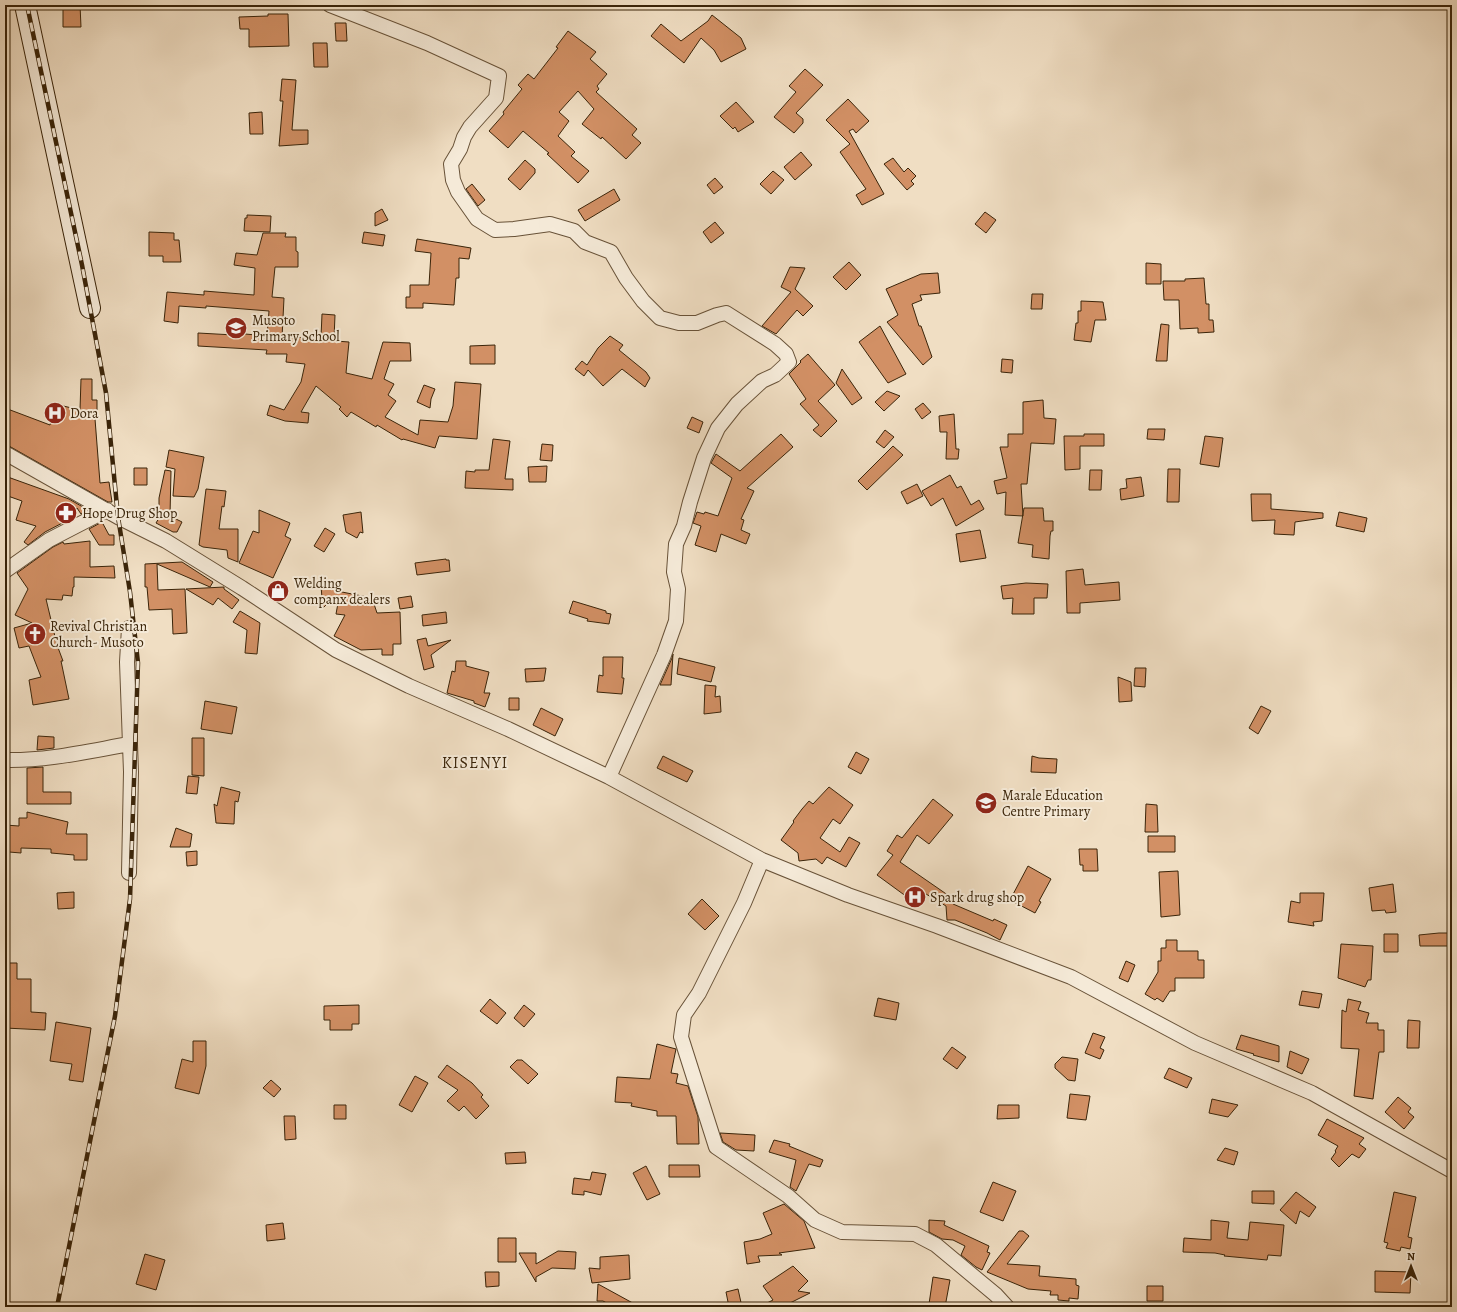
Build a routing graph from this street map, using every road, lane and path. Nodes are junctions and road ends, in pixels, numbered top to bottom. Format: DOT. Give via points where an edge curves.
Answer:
graph roads {
  1 [pos="25,5"];
  2 [pos="330,5"];
  3 [pos="90,308"];
  4 [pos="5,453"];
  5 [pos="107,510"];
  6 [pos="5,571"];
  7 [pos="129,628"];
  8 [pos="130,744"];
  9 [pos="5,760"];
  10 [pos="609,777"];
  11 [pos="762,860"];
  12 [pos="128,873"];
  13 [pos="1452,1171"];
  14 [pos="1007,1307"];
  1 -- 3 [label="main road"];
  2 -- 10 [label="street" via="427,43 499,76 496,98 470,127 451,164 452,180 477,219 495,230 550,224 574,231 585,242 611,252 634,289 660,318 679,323 697,323 726,313 775,344 786,354 789,362 775,375 762,381 737,404 718,428 704,458 684,526 676,544 676,621 664,656"];
  4 -- 5 [label="street"];
  5 -- 6 [label="street" via="49,540"];
  5 -- 10 [label="street" via="172,545 336,650"];
  7 -- 8 [label="street" via="127,662"];
  8 -- 9 [label="street" via="56,756"];
  8 -- 12 [label="street"];
  10 -- 11 [label="street"];
  11 -- 13 [label="street" via="848,895 1071,977 1195,1043 1312,1093"];
  11 -- 14 [label="street" via="744,903 699,993 684,1015 681,1037 716,1147 788,1196 815,1220 842,1232 915,1234 936,1246"];
}
